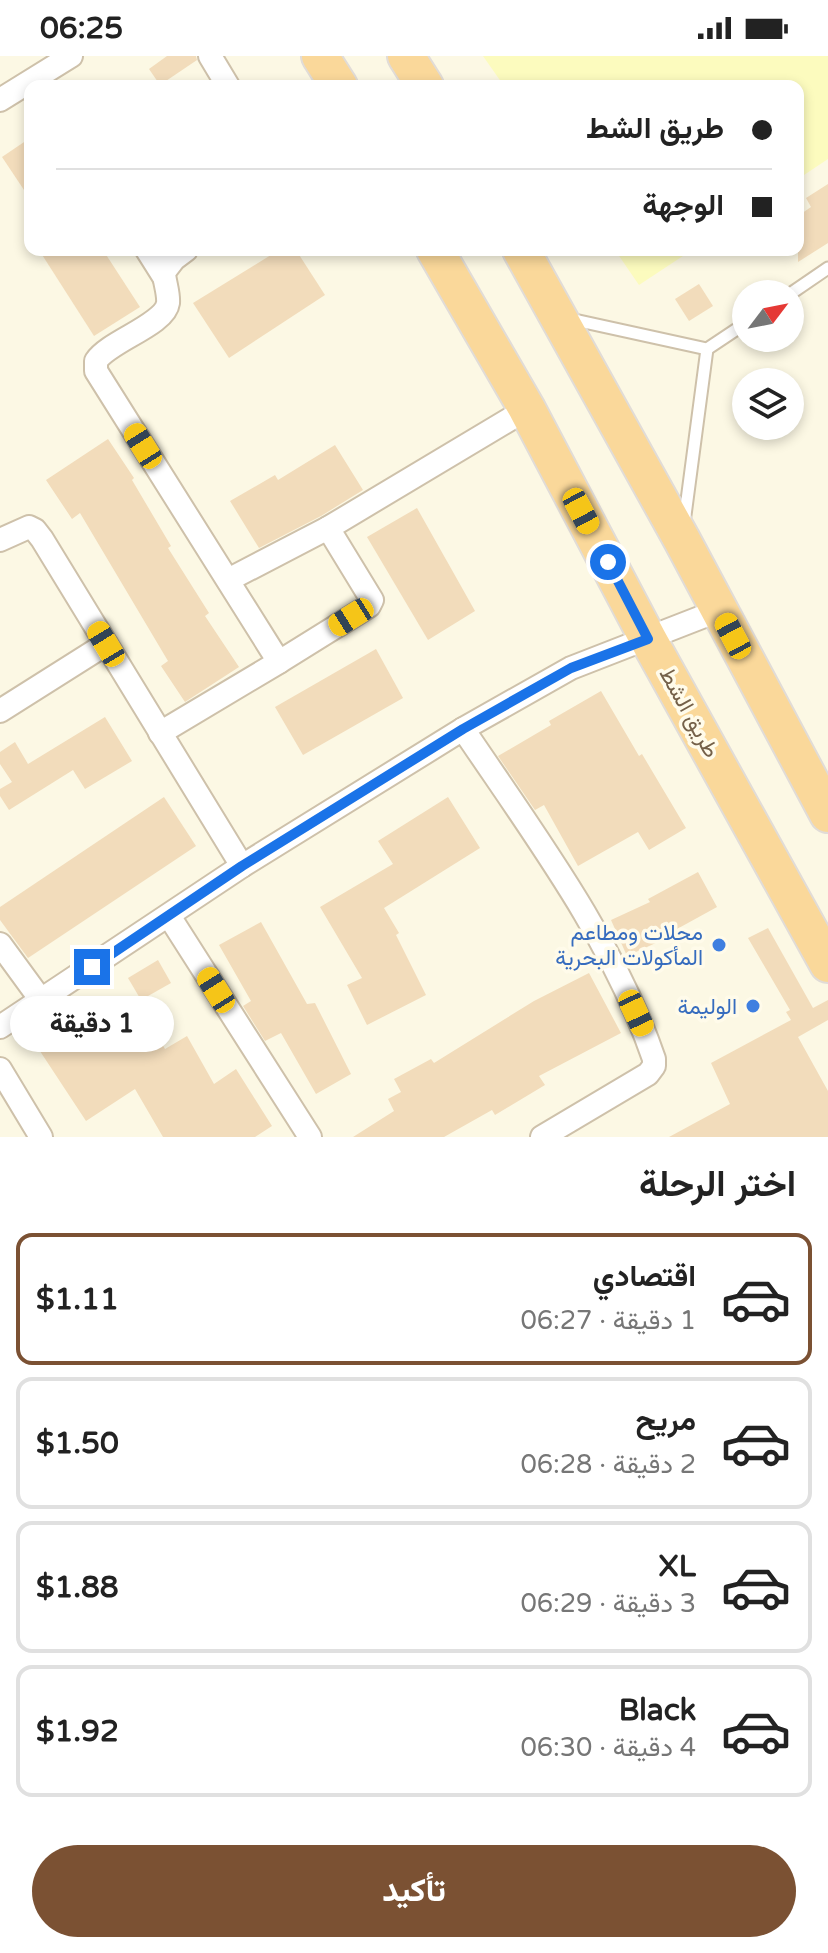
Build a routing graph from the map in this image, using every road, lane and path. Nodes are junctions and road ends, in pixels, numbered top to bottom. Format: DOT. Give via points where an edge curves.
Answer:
graph roads {
  1 [pos="71,56"];
  2 [pos="210,56"];
  3 [pos="320,56"];
  4 [pos="406,56"];
  5 [pos="32,80"];
  6 [pos="224,80"];
  7 [pos="335,80"];
  8 [pos="421,80"];
  9 [pos="24,85"];
  10 [pos="0,100"];
  11 [pos="151,256"];
  12 [pos="179,256"];
  13 [pos="438,256"];
  14 [pos="524,256"];
  15 [pos="828,268"];
  16 [pos="164,277"];
  17 [pos="804,284"];
  18 [pos="560,317"];
  19 [pos="732,332"];
  20 [pos="707,349"];
  21 [pos="527,409"];
  22 [pos="328,528"];
  23 [pos="0,540"];
  24 [pos="682,540"];
  25 [pos="228,580"];
  26 [pos="720,610"];
  27 [pos="648,639"];
  28 [pos="106,644"];
  29 [pos="279,662"];
  30 [pos="0,711"];
  31 [pos="463,729"];
  32 [pos="160,733"];
  33 [pos="828,814"];
  34 [pos="242,866"];
  35 [pos="169,916"];
  36 [pos="0,944"];
  37 [pos="828,964"];
  38 [pos="41,1000"];
  39 [pos="0,1027"];
  40 [pos="0,1069"];
  41 [pos="41,1137"];
  42 [pos="310,1137"];
  43 [pos="542,1137"];
  1 -- 5 [label="street"];
  2 -- 6 [label="street"];
  3 -- 7 [label="highway"];
  4 -- 8 [label="highway"];
  9 -- 10 [label="street"];
  11 -- 16 [label="street"];
  12 -- 16 [label="street"];
  13 -- 21 [label="highway, طريق الشط"];
  14 -- 18 [label="highway"];
  15 -- 17 [label="lane"];
  16 -- 25 [label="street" via="165,310 103,352 96,371"];
  18 -- 20 [label="lane"];
  18 -- 24 [label="highway"];
  19 -- 20 [label="lane"];
  20 -- 24 [label="lane"];
  21 -- 22 [label="street"];
  21 -- 27 [label="highway, طريق الشط"];
  22 -- 25 [label="street"];
  22 -- 29 [label="street" via="372,600"];
  23 -- 28 [label="street" via="21,529 35,530"];
  24 -- 26 [label="highway"];
  25 -- 29 [label="street"];
  26 -- 27 [label="street"];
  26 -- 33 [label="highway"];
  27 -- 31 [label="street" via="571,668"];
  27 -- 37 [label="highway, طريق الشط"];
  28 -- 30 [label="street"];
  28 -- 32 [label="street"];
  29 -- 32 [label="street"];
  31 -- 34 [label="street"];
  31 -- 43 [label="street" via="592,927 628,994 654,1059 648,1074"];
  32 -- 34 [label="street"];
  34 -- 35 [label="street"];
  35 -- 38 [label="street"];
  35 -- 42 [label="street"];
  36 -- 38 [label="street"];
  38 -- 39 [label="street"];
  40 -- 41 [label="street"];
}
